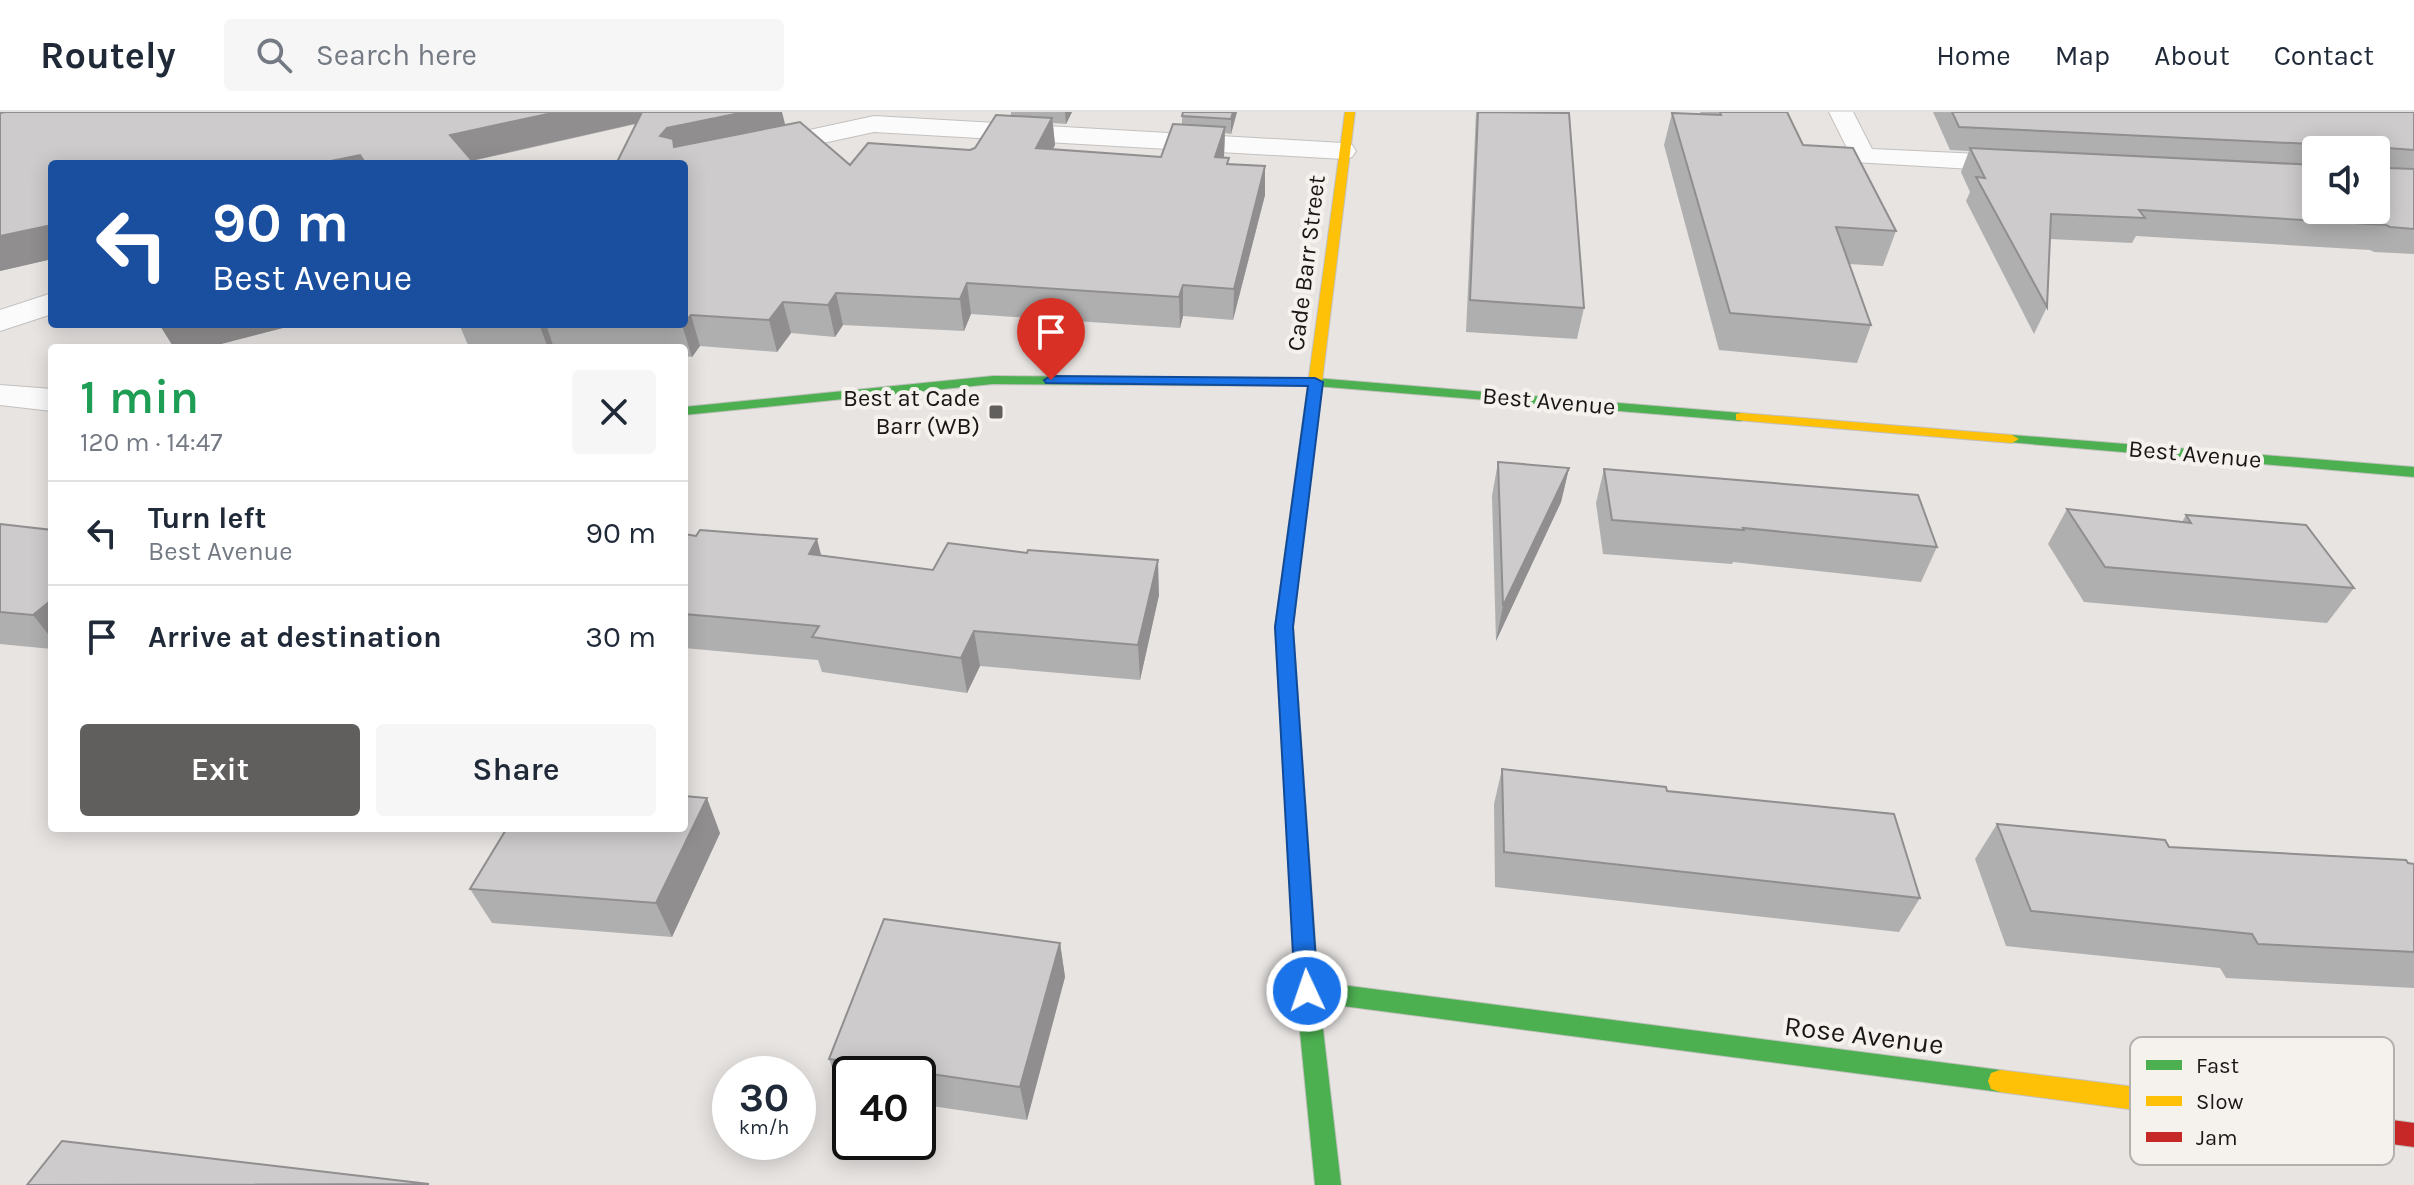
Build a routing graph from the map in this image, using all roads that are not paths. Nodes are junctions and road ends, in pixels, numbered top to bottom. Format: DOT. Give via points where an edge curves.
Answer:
graph roads {
  1 [pos="1350,112"];
  2 [pos="1841,112"];
  3 [pos="879,118"];
  4 [pos="1343,151"];
  5 [pos="688,164"];
  6 [pos="2050,165"];
  7 [pos="48,304"];
  8 [pos="0,321"];
  9 [pos="1315,382"];
  10 [pos="0,395"];
  11 [pos="48,400"];
  12 [pos="688,411"];
  13 [pos="2414,472"];
  14 [pos="1307,991"];
  15 [pos="2130,1098"];
  16 [pos="2394,1132"];
  17 [pos="2414,1135"];
  18 [pos="1328,1185"];
  1 -- 4 [label="street, Cade Barr Street"];
  2 -- 6 [label="street" via="1863,156"];
  3 -- 4 [label="street"];
  3 -- 5 [label="street"];
  4 -- 9 [label="street, Cade Barr Street"];
  7 -- 8 [label="street"];
  9 -- 12 [label="street, Best Avenue" via="993,380"];
  9 -- 13 [label="street, Best Avenue"];
  9 -- 14 [label="street, Cade Barr Street" via="1284,627"];
  10 -- 11 [label="street"];
  14 -- 15 [label="street, Rose Avenue"];
  14 -- 18 [label="street, Cade Barr Street"];
  16 -- 17 [label="street, Rose Avenue"];
}
